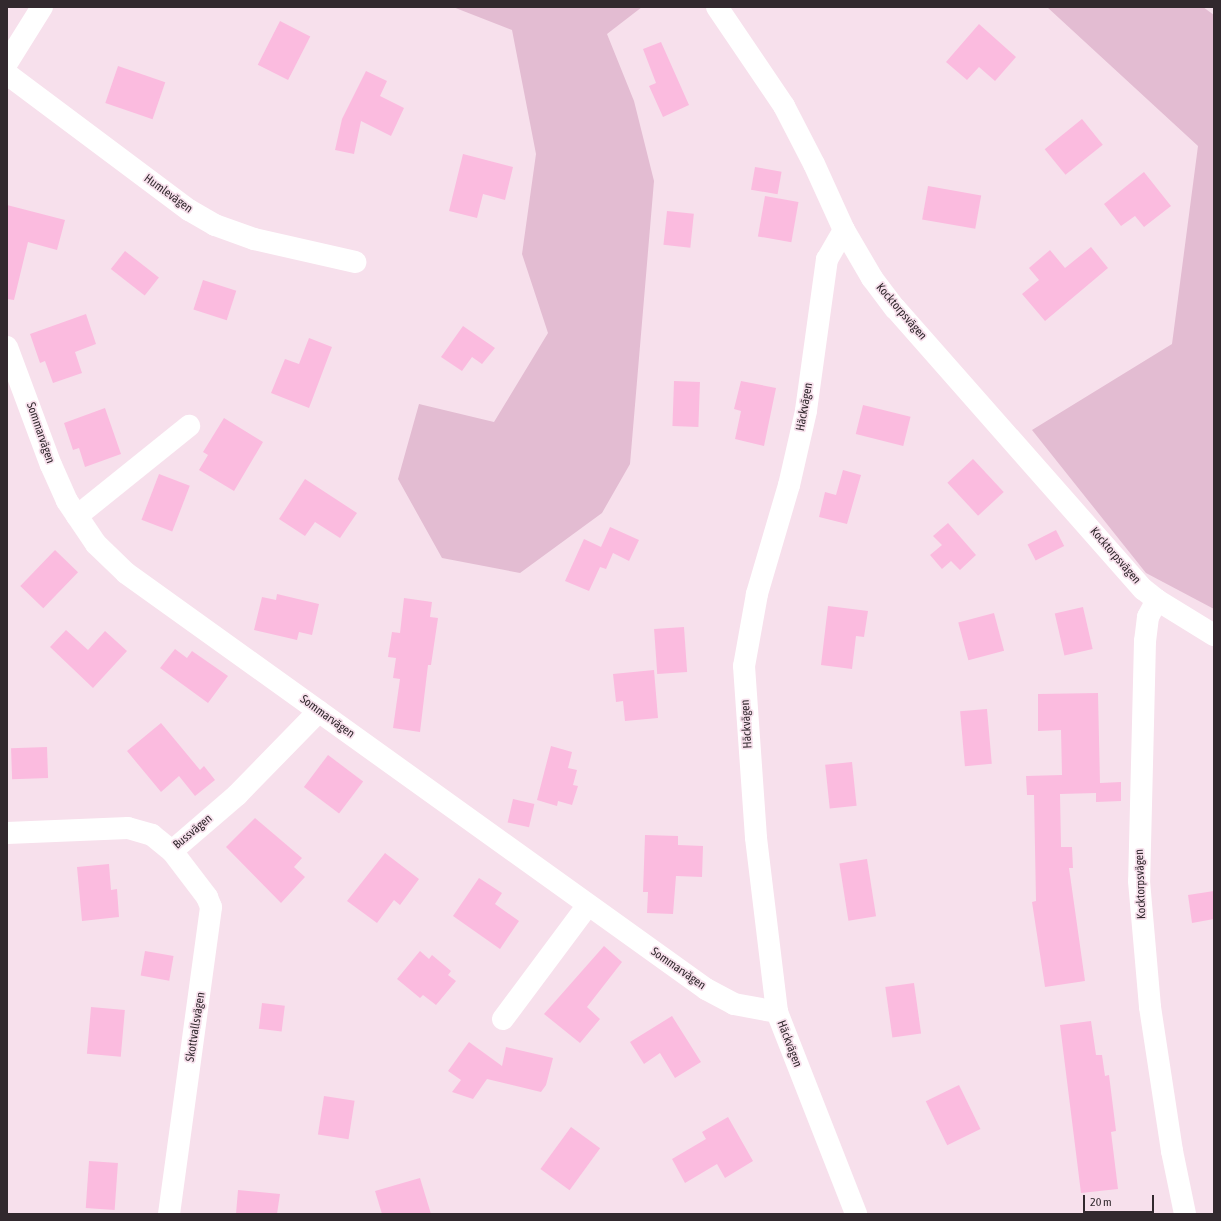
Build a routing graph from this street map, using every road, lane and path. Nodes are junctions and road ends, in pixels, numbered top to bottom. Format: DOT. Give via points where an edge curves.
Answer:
graph roads {
  1 [pos="42,7"];
  2 [pos="717,7"];
  3 [pos="7,64"];
  4 [pos="7,74"];
  5 [pos="844,230"];
  6 [pos="355,262"];
  7 [pos="7,347"];
  8 [pos="190,426"];
  9 [pos="78,516"];
  10 [pos="1157,600"];
  11 [pos="1214,635"];
  12 [pos="319,711"];
  13 [pos="7,832"];
  14 [pos="172,851"];
  15 [pos="588,905"];
  16 [pos="777,1012"];
  17 [pos="503,1019"];
  18 [pos="169,1214"];
  19 [pos="856,1214"];
  20 [pos="1185,1214"];
  1 -- 3 [label="street"];
  2 -- 5 [label="street, Kocktorpsvägen" via="784,106 811,157"];
  4 -- 6 [label="street, Humlevägen" via="189,210 215,225 254,239"];
  5 -- 10 [label="street, Kocktorpsvägen" via="872,278 895,308 1143,589"];
  5 -- 16 [label="street, Häckvägen" via="827,259 806,411 789,485 757,594 744,666 755,830"];
  7 -- 9 [label="street, Sommarvägen" via="51,465"];
  8 -- 9 [label="street"];
  9 -- 12 [label="street, Sommarvägen" via="96,544 126,574"];
  10 -- 11 [label="street"];
  10 -- 20 [label="street, Kocktorpsvägen" via="1148,617 1145,641 1139,881 1150,1007 1172,1151"];
  12 -- 14 [label="street, Bussvägen" via="237,795"];
  12 -- 15 [label="street, Sommarvägen"];
  13 -- 14 [label="street, Bussvägen" via="128,828 152,835"];
  14 -- 18 [label="street, Skottvallsvägen" via="207,897 211,907"];
  15 -- 16 [label="street, Sommarvägen" via="722,999 744,1007"];
  15 -- 17 [label="street"];
  16 -- 19 [label="street, Häckvägen"];
}
